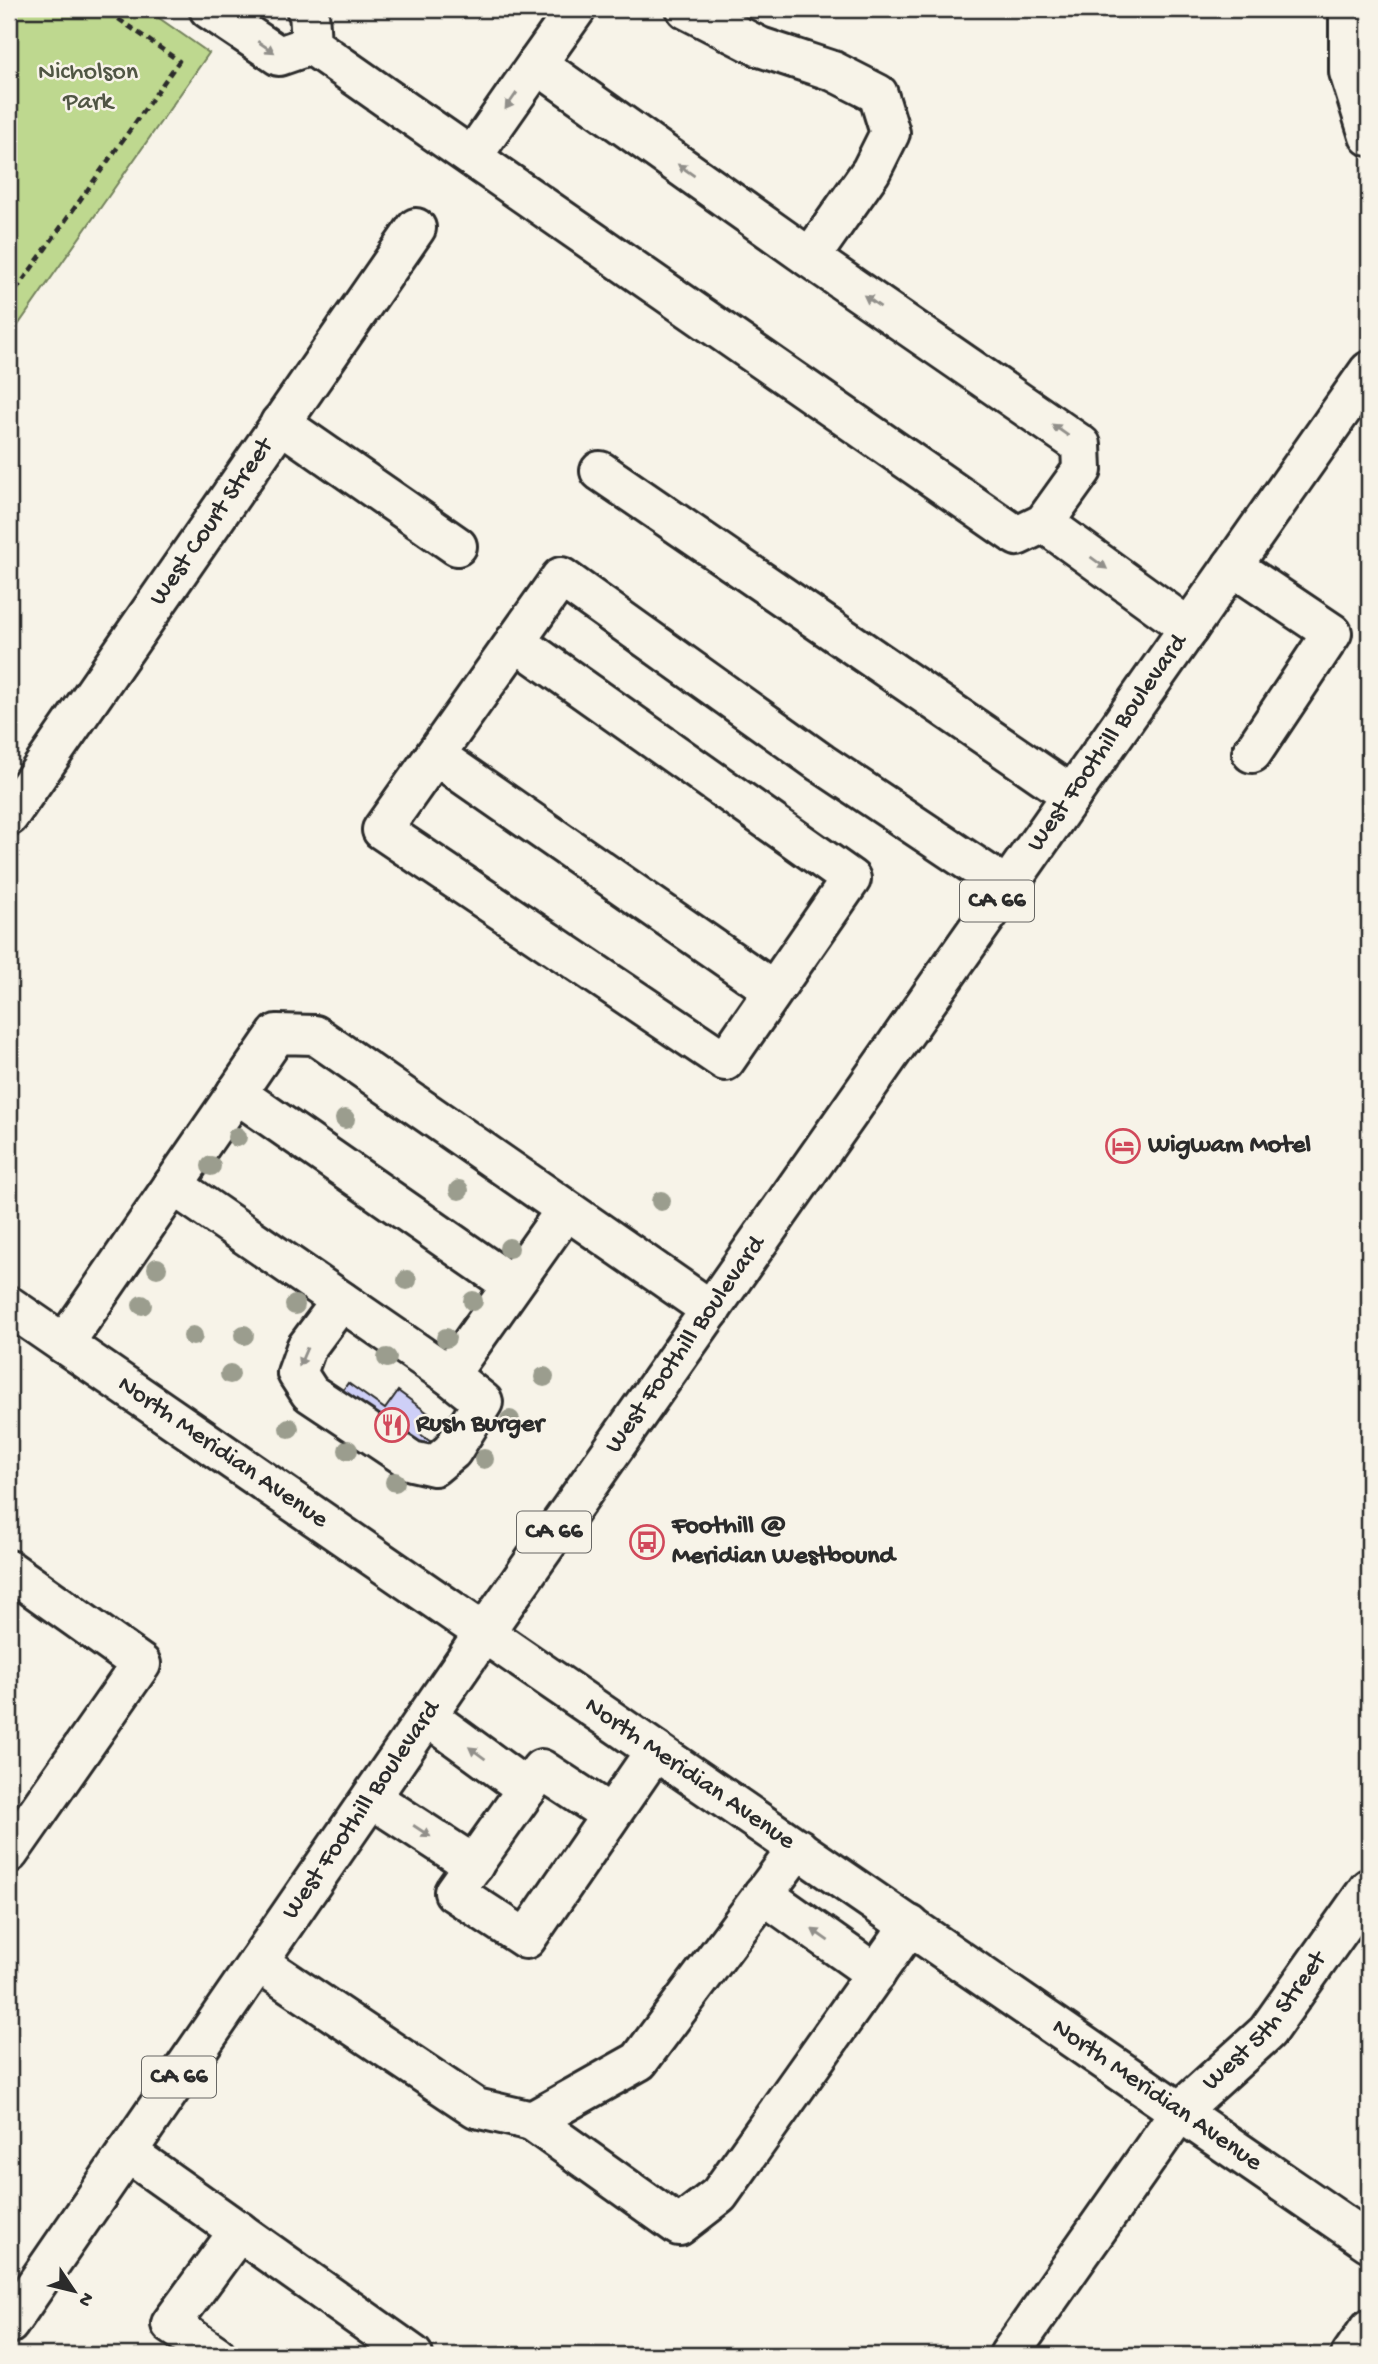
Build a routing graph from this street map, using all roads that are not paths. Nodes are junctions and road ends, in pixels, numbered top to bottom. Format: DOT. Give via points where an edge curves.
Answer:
graph roads {
  1 [pos="209,9"];
  2 [pos="576,9"];
  3 [pos="686,9"];
  4 [pos="1349,9"];
  5 [pos="308,27"];
  6 [pos="537,64"];
  7 [pos="1369,136"];
  8 [pos="472,157"];
  9 [pos="416,228"];
  10 [pos="810,258"];
  11 [pos="1369,371"];
  12 [pos="281,424"];
  13 [pos="600,471"];
  14 [pos="1044,523"];
  15 [pos="457,546"];
  16 [pos="1232,566"];
  17 [pos="1189,628"];
  18 [pos="515,641"];
  19 [pos="1252,753"];
  20 [pos="435,755"];
  21 [pos="1072,795"];
  22 [pos="9,816"];
  23 [pos="1007,887"];
  24 [pos="773,990"];
  25 [pos="236,1093"];
  26 [pos="173,1185"];
  27 [pos="565,1211"];
  28 [pos="512,1285"];
  29 [pos="341,1301"];
  30 [pos="9,1306"];
  31 [pos="710,1310"];
  32 [pos="64,1344"];
  33 [pos="449,1374"];
  34 [pos="9,1570"];
  35 [pos="484,1633"];
  36 [pos="427,1716"];
  37 [pos="655,1751"];
  38 [pos="527,1789"];
  39 [pos="371,1798"];
  40 [pos="611,1815"];
  41 [pos="798,1848"];
  42 [pos="9,1853"];
  43 [pos="474,1865"];
  44 [pos="1369,1888"];
  45 [pos="763,1895"];
  46 [pos="910,1925"];
  47 [pos="258,1962"];
  48 [pos="876,1974"];
  49 [pos="1180,2111"];
  50 [pos="532,2121"];
  51 [pos="127,2152"];
  52 [pos="239,2231"];
  53 [pos="1369,2242"];
  54 [pos="9,2325"];
  55 [pos="1369,2329"];
  56 [pos="216,2355"];
  57 [pos="413,2355"];
  58 [pos="1009,2355"];
  59 [pos="1351,2355"];
  1 -- 5 [label="street, one-way" via="279,55"];
  2 -- 6 [label="street"];
  3 -- 10 [label="street" via="760,47 833,71 878,93 890,133 871,171"];
  4 -- 7 [label="street" via="1349,72"];
  5 -- 8 [label="street"];
  6 -- 8 [label="street, one-way"];
  10 -- 6 [label="street, one-way"];
  8 -- 14 [label="street" via="1017,536"];
  9 -- 12 [label="street, West Court Street"];
  14 -- 10 [label="street, one-way" via="1082,470 1081,445"];
  11 -- 16 [label="street, West Foothill Boulevard / CA 66"];
  12 -- 15 [label="street"];
  12 -- 22 [label="street, West Court Street"];
  13 -- 21 [label="street"];
  14 -- 17 [label="street, one-way"];
  16 -- 17 [label="street, West Foothill Boulevard / CA 66"];
  16 -- 19 [label="street" via="1332,633"];
  17 -- 21 [label="street, West Foothill Boulevard / CA 66"];
  18 -- 20 [label="street"];
  18 -- 23 [label="street" via="561,577 821,763"];
  18 -- 24 [label="street" via="851,879"];
  20 -- 24 [label="street"];
  20 -- 24 [label="street" via="382,830 725,1061"];
  21 -- 23 [label="street, West Foothill Boulevard / CA 66"];
  23 -- 31 [label="street, West Foothill Boulevard / CA 66"];
  25 -- 26 [label="street"];
  25 -- 27 [label="street" via="277,1034 315,1035"];
  25 -- 28 [label="street"];
  26 -- 29 [label="street"];
  26 -- 32 [label="street"];
  27 -- 28 [label="street"];
  27 -- 31 [label="street"];
  28 -- 33 [label="street"];
  29 -- 33 [label="street"];
  29 -- 33 [label="street, one-way" via="306,1348 297,1373 310,1393 412,1461 434,1466 453,1451 483,1402"];
  30 -- 32 [label="street, North Meridian Avenue"];
  31 -- 35 [label="street, West Foothill Boulevard / CA 66"];
  32 -- 35 [label="street, North Meridian Avenue"];
  34 -- 42 [label="street" via="141,1664"];
  35 -- 36 [label="street, West Foothill Boulevard / CA 66"];
  35 -- 37 [label="street, North Meridian Avenue"];
  38 -- 36 [label="street, one-way"];
  36 -- 39 [label="street, West Foothill Boulevard / CA 66"];
  37 -- 40 [label="street"];
  37 -- 41 [label="street, North Meridian Avenue"];
  38 -- 40 [label="street" via="541,1769"];
  38 -- 43 [label="street"];
  39 -- 43 [label="street, one-way"];
  39 -- 47 [label="street, West Foothill Boulevard / CA 66"];
  40 -- 43 [label="street" via="526,1940 454,1892"];
  41 -- 45 [label="street"];
  41 -- 46 [label="street, North Meridian Avenue"];
  44 -- 49 [label="street, West 5th Street" via="1267,2032"];
  48 -- 45 [label="street, one-way"];
  45 -- 50 [label="street" via="639,2061"];
  46 -- 48 [label="street"];
  46 -- 49 [label="street, North Meridian Avenue"];
  47 -- 50 [label="street" via="476,2108"];
  47 -- 51 [label="street, West Foothill Boulevard / CA 66"];
  48 -- 50 [label="street" via="719,2195 679,2226"];
  49 -- 53 [label="street, North Meridian Avenue"];
  49 -- 58 [label="street, West 5th Street"];
  51 -- 52 [label="street"];
  51 -- 54 [label="street, West Foothill Boulevard / CA 66"];
  52 -- 56 [label="street" via="171,2324"];
  52 -- 57 [label="street"];
  55 -- 59 [label="street"];
}
